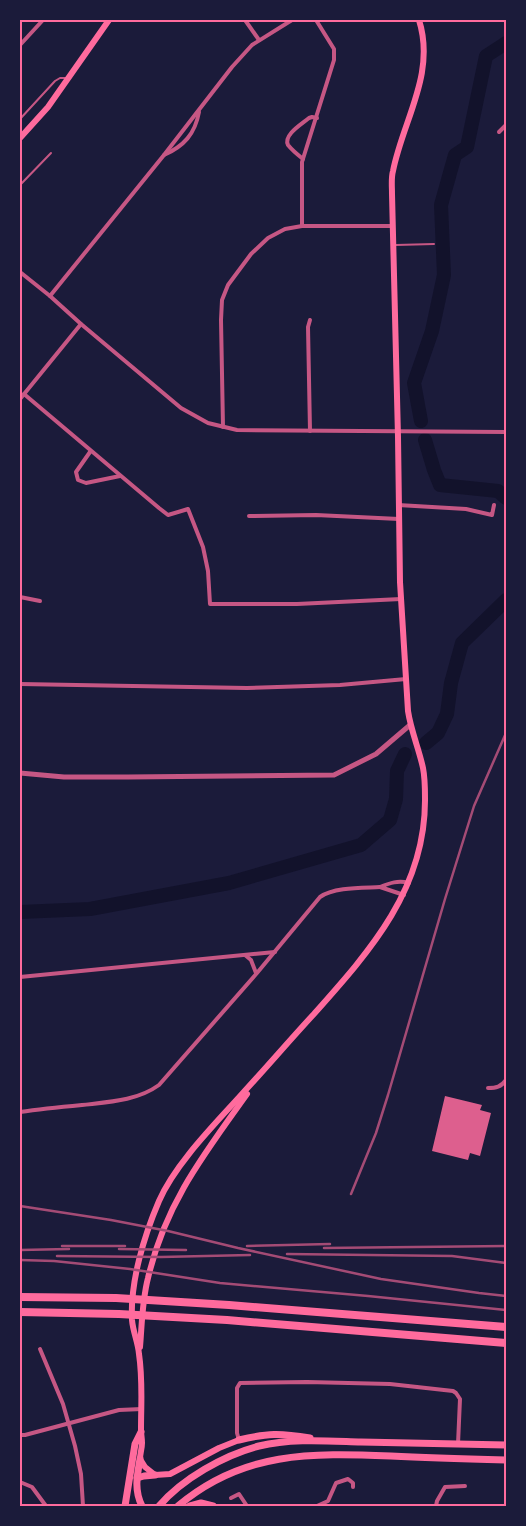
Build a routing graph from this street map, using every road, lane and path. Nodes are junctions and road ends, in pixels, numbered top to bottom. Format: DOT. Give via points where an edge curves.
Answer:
graph roads {
  1 [pos="43,20"];
  2 [pos="109,20"];
  3 [pos="245,20"];
  4 [pos="292,20"];
  5 [pos="316,20"];
  6 [pos="419,20"];
  7 [pos="259,40"];
  8 [pos="20,45"];
  9 [pos="67,79"];
  10 [pos="199,110"];
  11 [pos="317,118"];
  12 [pos="20,119"];
  13 [pos="506,125"];
  14 [pos="500,132"];
  15 [pos="20,138"];
  16 [pos="51,153"];
  17 [pos="164,155"];
  18 [pos="303,160"];
  19 [pos="20,185"];
  20 [pos="302,226"];
  21 [pos="392,226"];
  22 [pos="434,244"];
  23 [pos="393,245"];
  24 [pos="20,272"];
  25 [pos="50,296"];
  26 [pos="310,320"];
  27 [pos="81,324"];
  28 [pos="24,394"];
  29 [pos="20,399"];
  30 [pos="223,427"];
  31 [pos="310,431"];
  32 [pos="398,431"];
  33 [pos="506,432"];
  34 [pos="90,452"];
  35 [pos="120,476"];
  36 [pos="398,505"];
  37 [pos="494,505"];
  38 [pos="248,516"];
  39 [pos="399,519"];
  40 [pos="20,596"];
  41 [pos="401,600"];
  42 [pos="40,602"];
  43 [pos="406,679"];
  44 [pos="20,684"];
  45 [pos="410,725"];
  46 [pos="20,773"];
  47 [pos="409,884"];
  48 [pos="380,886"];
  49 [pos="404,895"];
  50 [pos="275,952"];
  51 [pos="245,955"];
  52 [pos="256,973"];
  53 [pos="20,977"];
  54 [pos="264,1071"];
  55 [pos="506,1080"];
  56 [pos="488,1088"];
  57 [pos="20,1112"];
  58 [pos="20,1297"];
  59 [pos="20,1312"];
  60 [pos="506,1327"];
  61 [pos="506,1343"];
  62 [pos="40,1349"];
  63 [pos="139,1351"];
  64 [pos="142,1409"];
  65 [pos="69,1424"];
  66 [pos="141,1432"];
  67 [pos="20,1435"];
  68 [pos="239,1440"];
  69 [pos="325,1441"];
  70 [pos="458,1444"];
  71 [pos="506,1446"];
  72 [pos="140,1459"];
  73 [pos="506,1460"];
  74 [pos="155,1475"];
  75 [pos="136,1478"];
  76 [pos="20,1482"];
  77 [pos="465,1486"];
  78 [pos="353,1487"];
  79 [pos="231,1498"];
  80 [pos="327,1504"];
  81 [pos="46,1506"];
  82 [pos="83,1506"];
  83 [pos="125,1506"];
  84 [pos="142,1506"];
  85 [pos="159,1506"];
  86 [pos="178,1506"];
  87 [pos="190,1506"];
  88 [pos="213,1506"];
  89 [pos="247,1506"];
  90 [pos="317,1506"];
  91 [pos="436,1506"];
  1 -- 8 [label="street"];
  2 -- 9 [label="main road"];
  3 -- 7 [label="street"];
  4 -- 7 [label="street"];
  5 -- 11 [label="street" via="334,49 333,64"];
  6 -- 21 [label="main road" via="424,48 423,66 393,172"];
  7 -- 10 [label="street" via="232,67"];
  9 -- 12 [label="lane" via="55,81"];
  9 -- 15 [label="main road" via="48,107"];
  10 -- 17 [label="street"];
  10 -- 17 [label="street" via="196,126 188,140"];
  11 -- 18 [label="street"];
  11 -- 18 [label="street" via="309,118 287,139 289,146"];
  13 -- 14 [label="street"];
  16 -- 19 [label="lane"];
  17 -- 25 [label="street"];
  18 -- 20 [label="street"];
  20 -- 21 [label="street"];
  20 -- 30 [label="street" via="284,229 261,243 226,289 221,320"];
  21 -- 23 [label="main road"];
  22 -- 23 [label="lane"];
  23 -- 32 [label="main road"];
  24 -- 25 [label="street"];
  25 -- 27 [label="street"];
  26 -- 31 [label="street"];
  27 -- 28 [label="street"];
  27 -- 30 [label="street" via="181,408 208,423"];
  28 -- 29 [label="street"];
  28 -- 34 [label="street"];
  30 -- 31 [label="street"];
  31 -- 32 [label="street"];
  32 -- 33 [label="street"];
  32 -- 36 [label="main road"];
  34 -- 35 [label="street"];
  34 -- 35 [label="street" via="76,472 78,480 86,483"];
  35 -- 41 [label="street" via="168,514 188,509 203,547 210,604"];
  36 -- 37 [label="street" via="466,509 492,515"];
  36 -- 39 [label="main road"];
  38 -- 39 [label="street"];
  39 -- 41 [label="main road"];
  40 -- 42 [label="street"];
  41 -- 43 [label="main road"];
  43 -- 44 [label="street" via="340,686 247,688"];
  43 -- 45 [label="main road"];
  45 -- 46 [label="street" via="376,754 334,775 64,777"];
  45 -- 47 [label="main road" via="423,767 425,800 418,858"];
  47 -- 48 [label="street" via="396,882"];
  47 -- 49 [label="main road"];
  48 -- 49 [label="street"];
  48 -- 50 [label="street" via="324,894"];
  49 -- 54 [label="main road" via="372,947"];
  50 -- 51 [label="street"];
  50 -- 52 [label="street"];
  51 -- 52 [label="street" via="251,960"];
  51 -- 53 [label="street"];
  52 -- 57 [label="street" via="151,1090 115,1102"];
  54 -- 63 [label="main road" via="180,1192 158,1241 147,1279"];
  54 -- 63 [label="main road" via="218,1121 165,1189 146,1237 133,1297 132,1320"];
  55 -- 56 [label="street" via="498,1088"];
  58 -- 60 [label="highway" via="116,1298"];
  59 -- 61 [label="highway" via="227,1320"];
  62 -- 65 [label="street"];
  63 -- 64 [label="main road"];
  64 -- 65 [label="street" via="119,1410"];
  64 -- 66 [label="main road"];
  65 -- 67 [label="street"];
  65 -- 82 [label="street" via="78,1461"];
  66 -- 72 [label="main road"];
  66 -- 83 [label="highway" via="135,1444"];
  68 -- 69 [label="highway" via="276,1433"];
  68 -- 70 [label="street" via="237,1388 240,1383 307,1382 390,1384 456,1392 460,1399"];
  68 -- 74 [label="main road" via="170,1474"];
  69 -- 70 [label="highway"];
  69 -- 85 [label="highway" via="259,1446 238,1454 189,1480"];
  70 -- 71 [label="highway"];
  72 -- 74 [label="main road"];
  72 -- 75 [label="highway"];
  73 -- 86 [label="highway" via="296,1456 232,1472 201,1488"];
  74 -- 75 [label="highway"];
  75 -- 84 [label="highway" via="136,1492"];
  76 -- 81 [label="street" via="32,1487"];
  77 -- 91 [label="street" via="445,1487"];
  78 -- 80 [label="street" via="348,1480 336,1484"];
  79 -- 89 [label="street" via="240,1494"];
  80 -- 90 [label="street"];
  87 -- 88 [label="highway" via="201,1503"];
}
